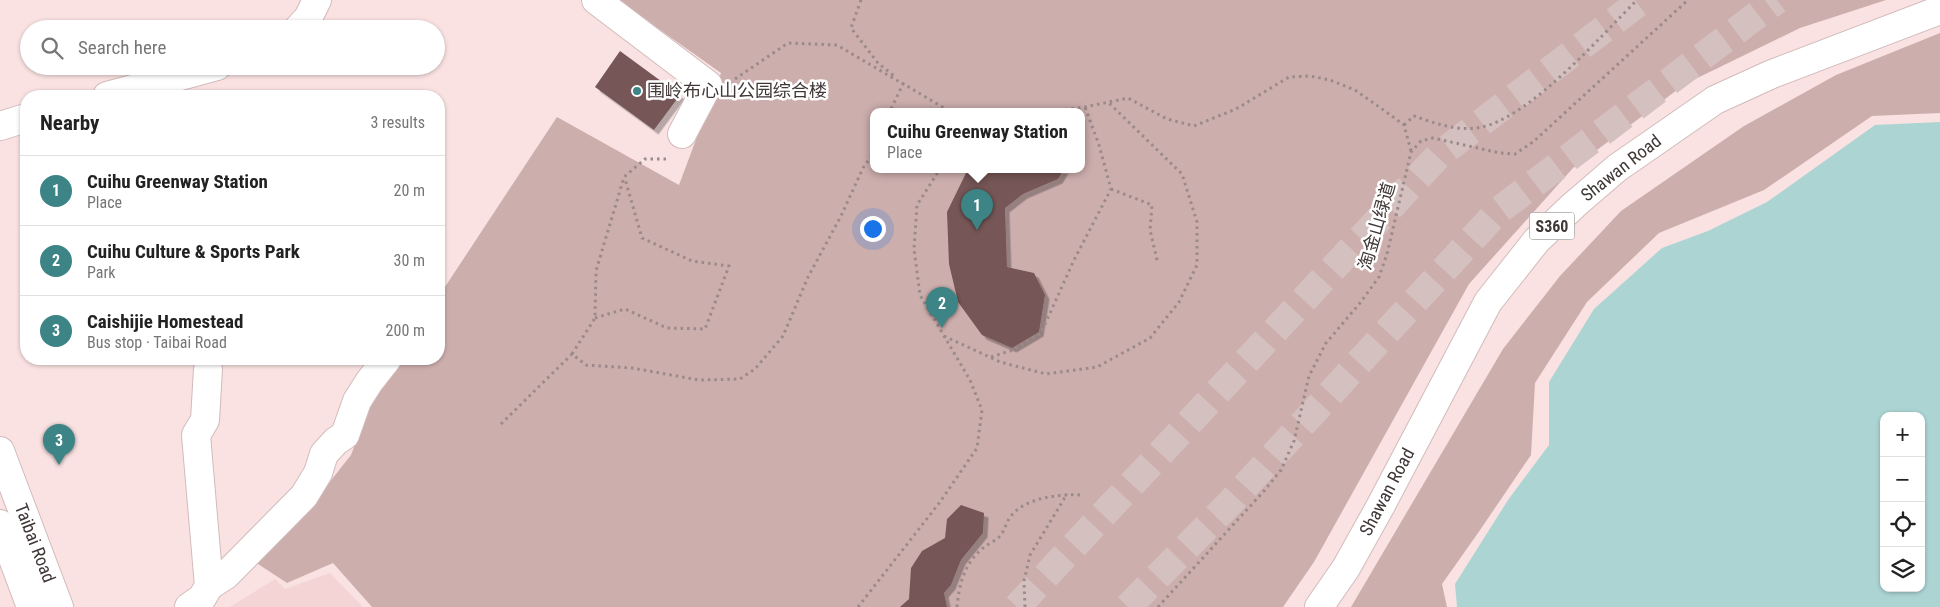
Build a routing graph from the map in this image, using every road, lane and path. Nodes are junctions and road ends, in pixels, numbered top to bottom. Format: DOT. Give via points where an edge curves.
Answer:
graph roads {
  1 [pos="317,0"];
  2 [pos="596,0"];
  3 [pos="860,0"];
  4 [pos="1637,0"];
  5 [pos="1688,0"];
  6 [pos="1940,10"];
  7 [pos="306,20"];
  8 [pos="184,75"];
  9 [pos="903,84"];
  10 [pos="129,90"];
  11 [pos="1107,101"];
  12 [pos="1085,107"];
  13 [pos="891,108"];
  14 [pos="943,108"];
  15 [pos="1077,108"];
  16 [pos="20,120"];
  17 [pos="1404,125"];
  18 [pos="0,126"];
  19 [pos="682,134"];
  20 [pos="1411,152"];
  21 [pos="870,158"];
  22 [pos="937,173"];
  23 [pos="624,177"];
  24 [pos="1111,189"];
  25 [pos="1158,264"];
  26 [pos="595,318"];
  27 [pos="944,336"];
  28 [pos="990,358"];
  29 [pos="382,365"];
  30 [pos="208,369"];
  31 [pos="501,424"];
  32 [pos="0,451"];
  33 [pos="1067,494"];
  34 [pos="1082,495"];
  35 [pos="0,524"];
  36 [pos="209,586"];
  37 [pos="31,607"];
  38 [pos="59,607"];
  39 [pos="189,607"];
  40 [pos="858,607"];
  41 [pos="957,607"];
  42 [pos="1025,607"];
  43 [pos="1158,607"];
  44 [pos="1319,607"];
  1 -- 7 [label="main road"];
  2 -- 19 [label="main road" via="708,85"];
  3 -- 9 [label="path" via="851,28 878,63"];
  4 -- 17 [label="path" via="1562,75 1510,115 1488,126 1467,129 1440,125 1414,116"];
  5 -- 20 [label="path" via="1533,142 1515,154 1433,138 1421,141"];
  6 -- 44 [label="main road, Shawan Road / S360" via="1772,74 1715,100 1617,168 1537,240 1488,302 1380,507 1346,568"];
  8 -- 10 [label="main road"];
  9 -- 13 [label="path"];
  9 -- 14 [label="path"];
  11 -- 12 [label="path"];
  11 -- 17 [label="path" via="1128,98 1167,119 1194,126 1236,109 1289,77 1310,76 1355,90"];
  11 -- 28 [label="path" via="1182,174 1197,222 1197,265 1178,302 1150,338 1098,367 1046,374"];
  12 -- 15 [label="path"];
  12 -- 24 [label="path"];
  16 -- 18 [label="main road"];
  17 -- 20 [label="path"];
  20 -- 43 [label="path, 淘金山绿道" via="1390,245 1379,277 1326,343 1310,376 1294,442 1280,470"];
  21 -- 31 [label="path" via="808,277 783,336 755,369 740,379 699,380 632,368 586,365 572,354"];
  22 -- 27 [label="path" via="917,205 914,249 920,295"];
  23 -- 26 [label="path" via="642,238 692,261 729,266 705,329 667,328 625,309"];
  24 -- 25 [label="path" via="1152,205 1150,230"];
  24 -- 28 [label="path" via="1041,332 1013,350"];
  27 -- 28 [label="path"];
  27 -- 40 [label="path" via="970,380 982,410 977,448 940,502"];
  29 -- 36 [label="main road" via="357,401 345,435 324,454 318,473 304,496 226,575"];
  30 -- 36 [label="main road" via="205,420 196,435"];
  32 -- 38 [label="main road, Taibai Road"];
  33 -- 34 [label="path"];
  33 -- 41 [label="path" via="1029,503 1012,515 1000,537 970,562 958,587"];
  33 -- 42 [label="path" via="1030,555 1024,581"];
  35 -- 37 [label="main road, Taibai Road"];
  36 -- 39 [label="main road" via="202,598"];
}
